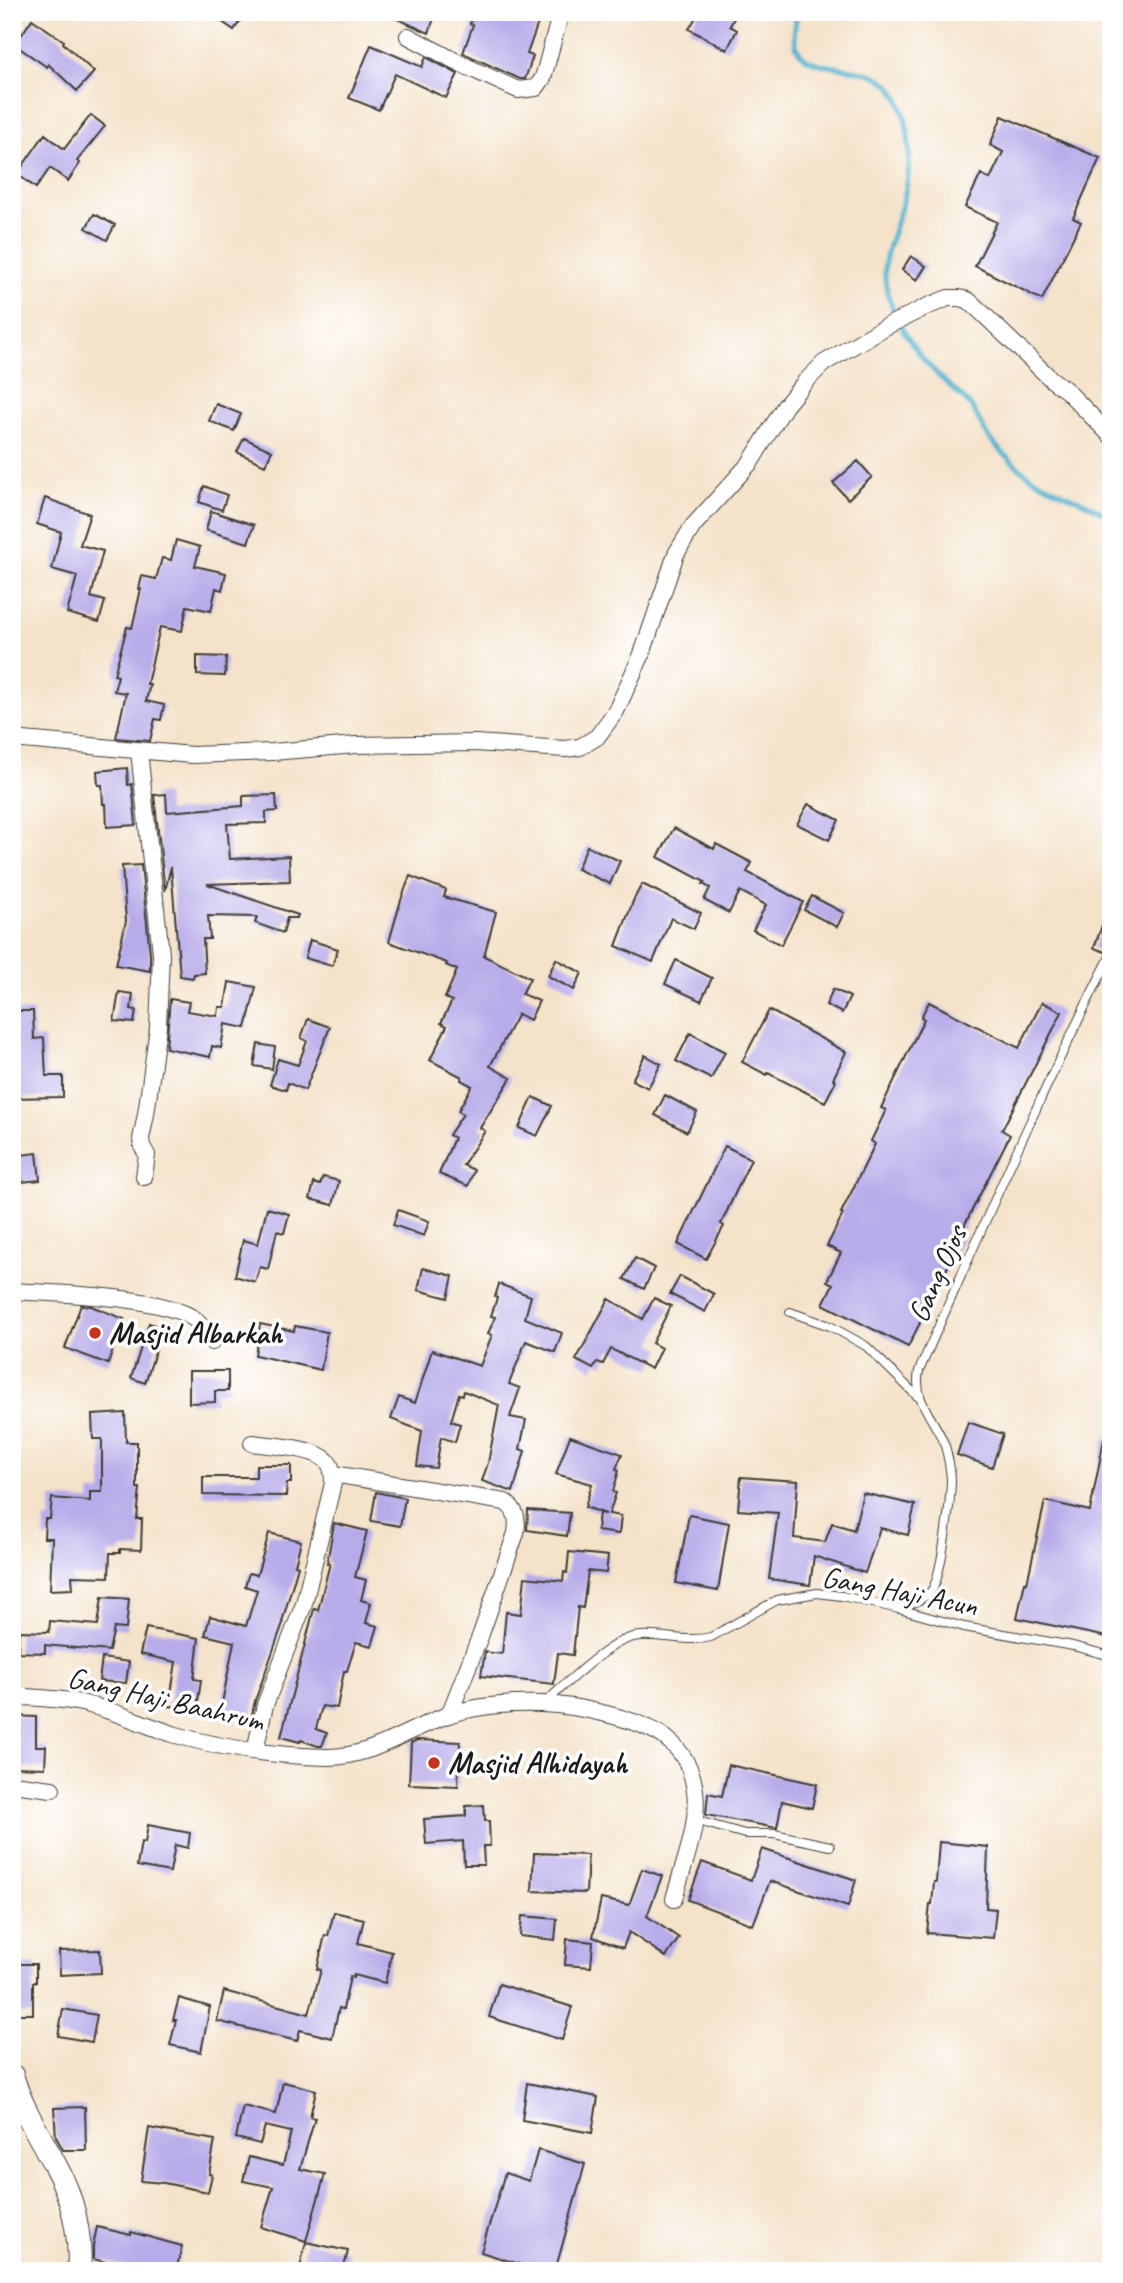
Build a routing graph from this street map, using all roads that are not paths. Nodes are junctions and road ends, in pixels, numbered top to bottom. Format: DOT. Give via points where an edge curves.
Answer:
graph roads {
  1 [pos="561,12"];
  2 [pos="408,36"];
  3 [pos="1111,436"];
  4 [pos="12,739"];
  5 [pos="139,751"];
  6 [pos="1111,955"];
  7 [pos="144,1177"];
  8 [pos="12,1291"];
  9 [pos="790,1312"];
  10 [pos="212,1342"];
  11 [pos="920,1398"];
  12 [pos="252,1443"];
  13 [pos="333,1474"];
  14 [pos="900,1609"];
  15 [pos="1111,1656"];
  16 [pos="12,1696"];
  17 [pos="544,1704"];
  18 [pos="449,1715"];
  19 [pos="256,1751"];
  20 [pos="12,1784"];
  21 [pos="52,1789"];
  22 [pos="694,1820"];
  23 [pos="830,1846"];
  24 [pos="674,1899"];
  25 [pos="12,2076"];
  26 [pos="79,2271"];
  1 -- 2 [label="street" via="543,78 530,90 518,90"];
  3 -- 5 [label="street" via="968,300 948,298 824,363 785,406 750,463 693,526 676,554 642,654 616,711 590,742 565,749 475,743 204,755"];
  4 -- 5 [label="street"];
  5 -- 7 [label="street" via="161,954 158,1027 141,1139 147,1155"];
  6 -- 11 [label="lane, Gang Ojos" via="1023,1135 919,1371"];
  8 -- 10 [label="street" via="163,1307 198,1321"];
  9 -- 11 [label="lane" via="830,1326 866,1346"];
  11 -- 14 [label="lane" via="944,1444 950,1497 936,1583 930,1592"];
  12 -- 13 [label="street" via="314,1452 326,1459"];
  13 -- 18 [label="street" via="505,1502 514,1510 516,1533"];
  13 -- 19 [label="street" via="304,1604 265,1705"];
  14 -- 15 [label="lane, Gang Haji Acun" via="964,1627"];
  14 -- 17 [label="lane, Gang Haji Acun" via="817,1593 777,1600 711,1637 629,1637 585,1667"];
  16 -- 19 [label="street, Gang Haji Baahrum" via="75,1702 178,1735"];
  17 -- 18 [label="street, Gang Haji Baahrum" via="487,1707"];
  17 -- 22 [label="street, Gang Haji Baahrum" via="631,1721 667,1738 681,1753 694,1784"];
  18 -- 19 [label="street, Gang Haji Baahrum" via="350,1755"];
  20 -- 21 [label="street"];
  22 -- 23 [label="lane" via="745,1834 774,1834"];
  22 -- 24 [label="street, Gang Haji Baahrum"];
  25 -- 26 [label="street" via="71,2203 79,2233"];
}
